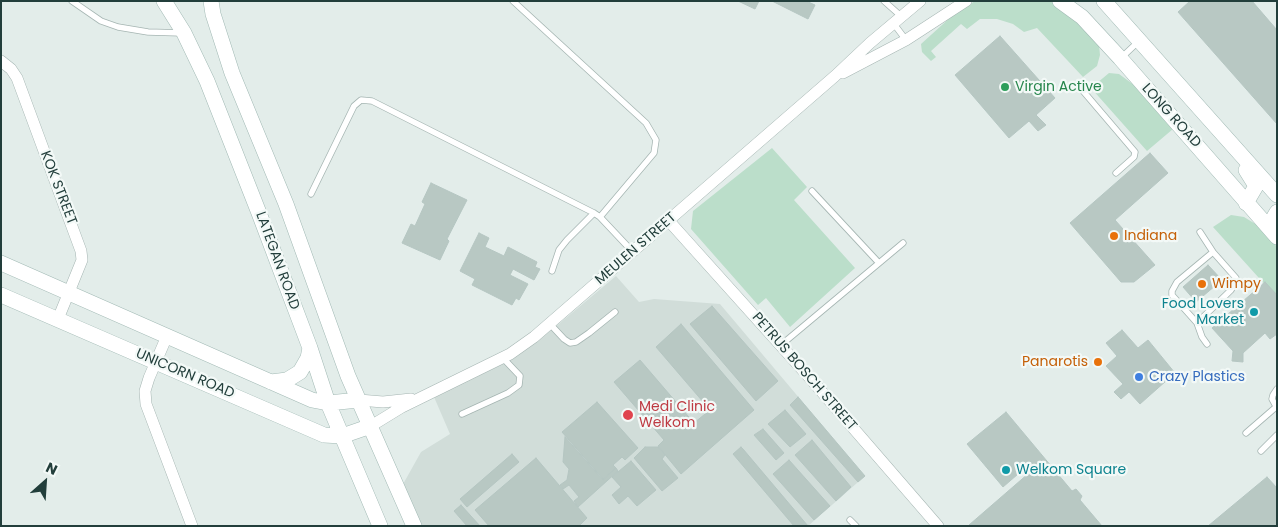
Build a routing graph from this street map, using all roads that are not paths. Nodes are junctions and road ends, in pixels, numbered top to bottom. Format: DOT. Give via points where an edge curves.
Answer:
graph roads {
  1 [pos="72,1"];
  2 [pos="164,1"];
  3 [pos="211,1"];
  4 [pos="513,1"];
  5 [pos="884,1"];
  6 [pos="920,1"];
  7 [pos="966,1"];
  8 [pos="1060,1"];
  9 [pos="1104,1"];
  10 [pos="898,20"];
  11 [pos="184,33"];
  12 [pos="906,40"];
  13 [pos="1140,41"];
  14 [pos="1120,58"];
  15 [pos="1,61"];
  16 [pos="1162,67"];
  17 [pos="232,73"];
  18 [pos="835,76"];
  19 [pos="207,81"];
  20 [pos="1083,91"];
  21 [pos="1219,129"];
  22 [pos="1191,137"];
  23 [pos="1116,173"];
  24 [pos="812,191"];
  25 [pos="311,194"];
  26 [pos="1277,196"];
  27 [pos="1246,203"];
  28 [pos="286,204"];
  29 [pos="1277,212"];
  30 [pos="259,213"];
  31 [pos="594,213"];
  32 [pos="600,217"];
  33 [pos="668,220"];
  34 [pos="1277,226"];
  35 [pos="1200,232"];
  36 [pos="1277,237"];
  37 [pos="903,243"];
  38 [pos="632,251"];
  39 [pos="1213,252"];
  40 [pos="1,263"];
  41 [pos="878,263"];
  42 [pos="552,270"];
  43 [pos="70,293"];
  44 [pos="1,295"];
  45 [pos="615,312"];
  46 [pos="58,319"];
  47 [pos="1197,323"];
  48 [pos="550,324"];
  49 [pos="167,336"];
  50 [pos="1206,344"];
  51 [pos="781,345"];
  52 [pos="310,348"];
  53 [pos="502,358"];
  54 [pos="156,362"];
  55 [pos="271,382"];
  56 [pos="1277,389"];
  57 [pos="420,398"];
  58 [pos="359,400"];
  59 [pos="328,403"];
  60 [pos="1276,407"];
  61 [pos="462,414"];
  62 [pos="371,426"];
  63 [pos="1246,433"];
  64 [pos="1277,435"];
  65 [pos="342,436"];
  66 [pos="1261,450"];
  67 [pos="850,520"];
  68 [pos="192,526"];
  69 [pos="380,526"];
  70 [pos="414,526"];
  71 [pos="856,526"];
  72 [pos="938,526"];
  1 -- 11 [label="lane" via="101,21 118,26 140,31"];
  2 -- 11 [label="street, LATEGAN ROAD"];
  3 -- 17 [label="street, LATEGAN ROAD"];
  4 -- 32 [label="lane" via="646,123 656,140 654,153"];
  5 -- 10 [label="lane"];
  6 -- 10 [label="street, MEULEN STREET"];
  7 -- 12 [label="street, MEULEN STREET"];
  8 -- 14 [label="street, LONG ROAD" via="1082,17"];
  9 -- 13 [label="street, LONG ROAD"];
  10 -- 12 [label="lane"];
  10 -- 18 [label="street, MEULEN STREET"];
  11 -- 19 [label="street, LATEGAN ROAD"];
  12 -- 18 [label="street, MEULEN STREET"];
  13 -- 14 [label="lane"];
  13 -- 16 [label="street, LONG ROAD"];
  14 -- 22 [label="street, LONG ROAD"];
  15 -- 43 [label="street, KOK STREET" via="17,78 80,243 82,260"];
  16 -- 21 [label="street, LONG ROAD"];
  16 -- 22 [label="street" via="1154,78 1154,86"];
  17 -- 19 [label="street"];
  17 -- 28 [label="street, LATEGAN ROAD"];
  18 -- 33 [label="street, MEULEN STREET"];
  19 -- 30 [label="street, LATEGAN ROAD"];
  20 -- 23 [label="lane" via="1136,152"];
  21 -- 26 [label="street, LONG ROAD"];
  21 -- 27 [label="street" via="1256,186"];
  22 -- 27 [label="street, LONG ROAD"];
  24 -- 41 [label="lane"];
  25 -- 31 [label="lane" via="354,106 361,100 372,101"];
  27 -- 36 [label="street, LONG ROAD"];
  28 -- 30 [label="street"];
  28 -- 58 [label="street, LATEGAN ROAD"];
  29 -- 34 [label="street" via="1274,217"];
  30 -- 52 [label="street, LATEGAN ROAD"];
  31 -- 32 [label="lane"];
  31 -- 42 [label="lane" via="559,250"];
  32 -- 38 [label="lane"];
  33 -- 38 [label="street, MEULEN STREET"];
  33 -- 51 [label="street, PETRUS BOSCH STREET"];
  35 -- 39 [label="lane"];
  37 -- 41 [label="lane"];
  38 -- 48 [label="street, MEULEN STREET"];
  39 -- 47 [label="lane" via="1236,281"];
  39 -- 47 [label="lane" via="1177,282 1172,291"];
  40 -- 43 [label="street, UNICORN ROAD"];
  41 -- 51 [label="lane"];
  43 -- 46 [label="street, KOK STREET"];
  43 -- 49 [label="street, UNICORN ROAD"];
  44 -- 46 [label="street, UNICORN ROAD"];
  45 -- 48 [label="lane" via="576,342 564,340"];
  46 -- 54 [label="street, UNICORN ROAD"];
  47 -- 50 [label="lane"];
  48 -- 53 [label="street, MEULEN STREET"];
  49 -- 54 [label="street"];
  49 -- 55 [label="street, UNICORN ROAD"];
  51 -- 72 [label="street, PETRUS BOSCH STREET"];
  52 -- 55 [label="street" via="300,372 287,380"];
  52 -- 59 [label="street, LATEGAN ROAD"];
  53 -- 57 [label="street, MEULEN STREET"];
  53 -- 61 [label="lane" via="520,376 519,385"];
  54 -- 65 [label="street, UNICORN ROAD" via="324,434"];
  54 -- 68 [label="street" via="145,391 146,404"];
  55 -- 59 [label="street, UNICORN ROAD" via="312,400"];
  56 -- 60 [label="lane" via="1273,394"];
  57 -- 58 [label="street, MEULEN STREET" via="383,402"];
  57 -- 62 [label="street, MEULEN STREET"];
  58 -- 59 [label="street, UNICORN ROAD"];
  58 -- 62 [label="street, LATEGAN ROAD"];
  59 -- 65 [label="street, LATEGAN ROAD"];
  60 -- 63 [label="lane"];
  62 -- 65 [label="street, UNICORN ROAD"];
  62 -- 70 [label="street, LATEGAN ROAD"];
  64 -- 66 [label="lane"];
  65 -- 69 [label="street, LATEGAN ROAD"];
  67 -- 71 [label="lane"];
}
